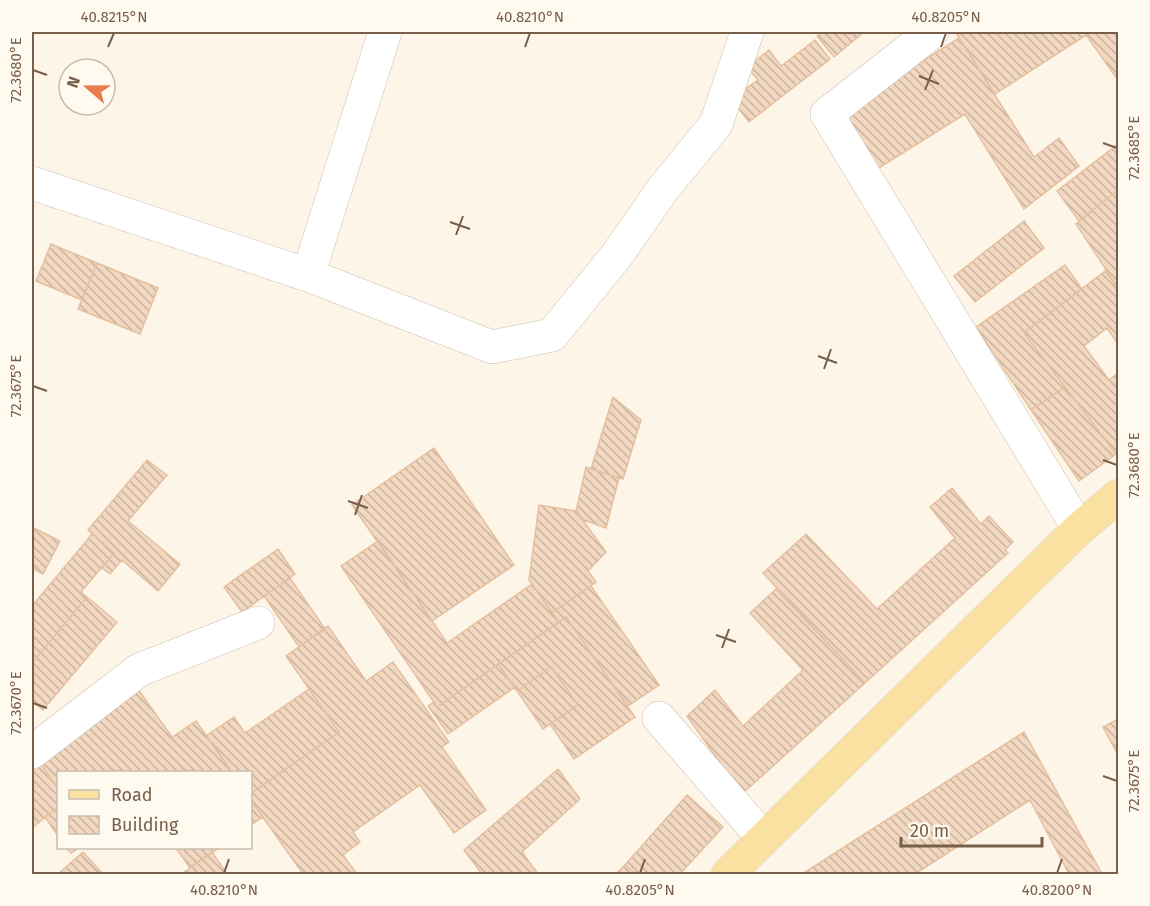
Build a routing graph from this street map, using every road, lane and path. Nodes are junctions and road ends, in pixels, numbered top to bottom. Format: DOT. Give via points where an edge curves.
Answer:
graph roads {
  1 [pos="386,32"];
  2 [pos="747,32"];
  3 [pos="933,32"];
  4 [pos="32,183"];
  5 [pos="308,275"];
  6 [pos="1119,496"];
  7 [pos="1079,528"];
  8 [pos="258,623"];
  9 [pos="659,718"];
  10 [pos="32,752"];
  11 [pos="764,839"];
  12 [pos="728,874"];
  1 -- 5 [label="lane"];
  2 -- 5 [label="lane" via="716,124 552,335 492,347"];
  3 -- 7 [label="lane" via="827,114"];
  4 -- 5 [label="lane"];
  6 -- 7 [label="main road"];
  7 -- 11 [label="main road"];
  8 -- 10 [label="lane" via="139,670"];
  9 -- 11 [label="lane"];
  11 -- 12 [label="main road"];
}
